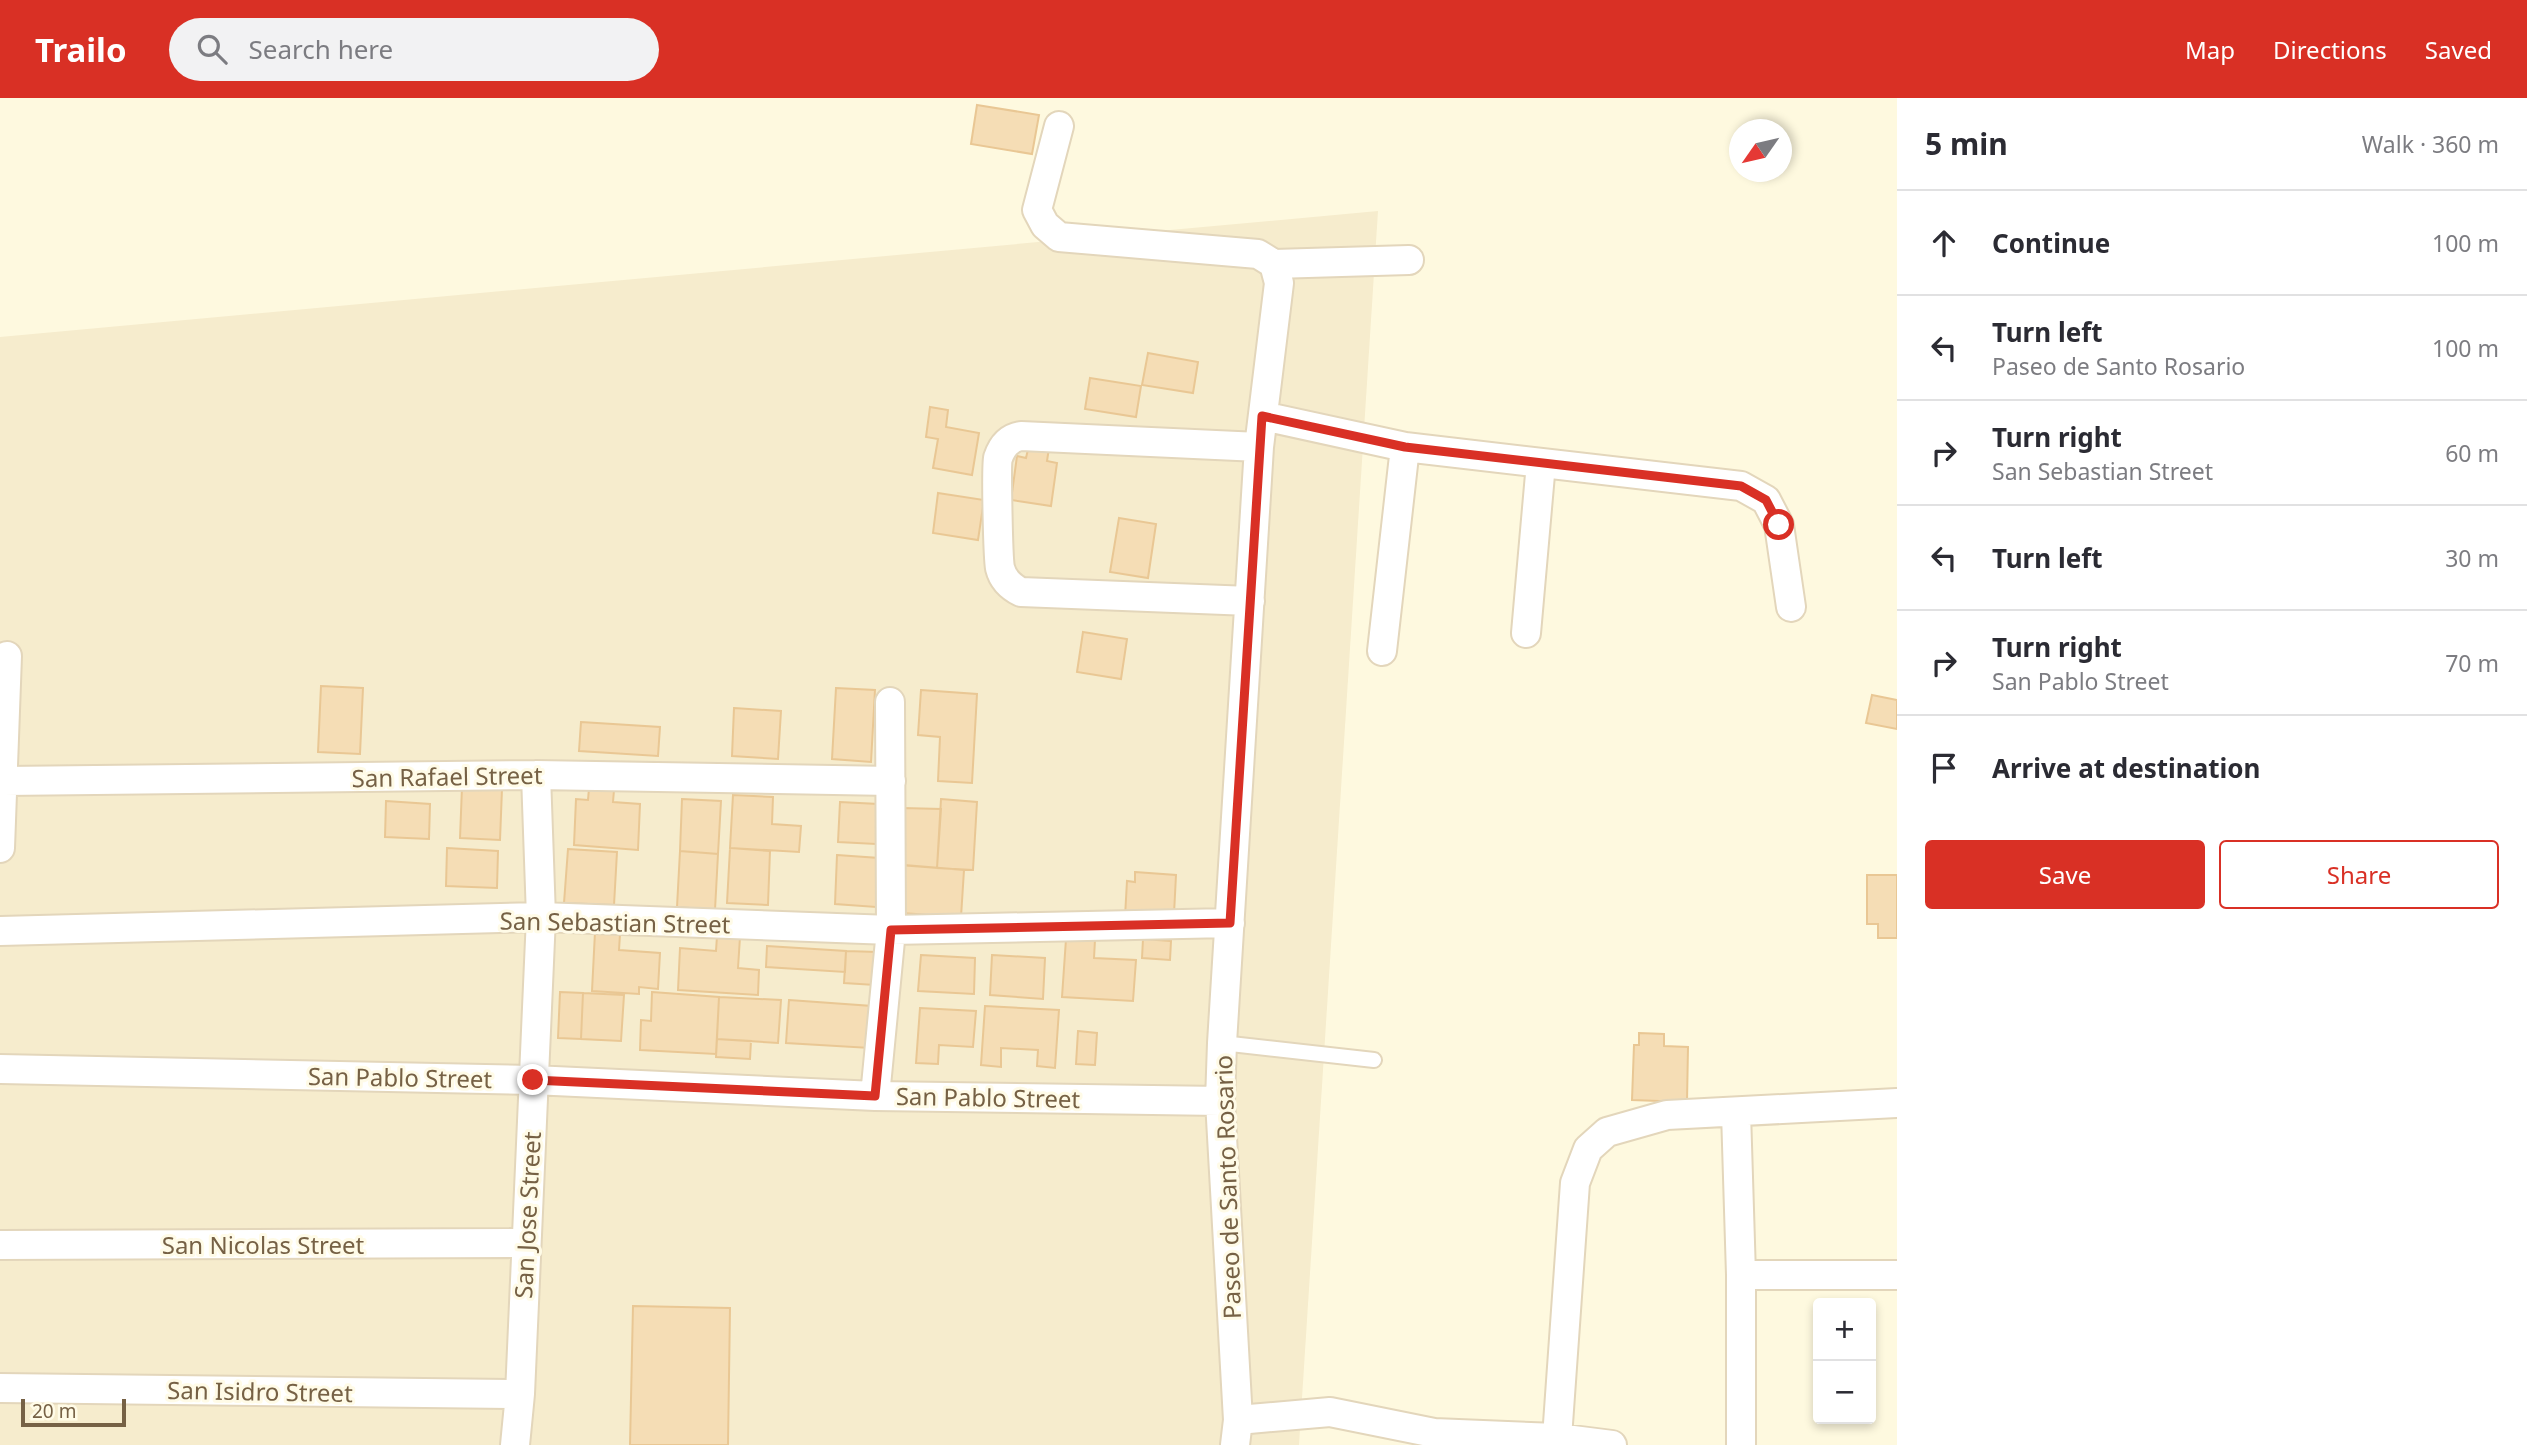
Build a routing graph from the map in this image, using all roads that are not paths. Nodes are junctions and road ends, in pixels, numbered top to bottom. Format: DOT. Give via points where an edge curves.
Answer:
graph roads {
  1 [pos="1059,126"];
  2 [pos="1409,260"];
  3 [pos="1274,264"];
  4 [pos="1262,416"];
  5 [pos="1259,447"];
  6 [pos="1405,447"];
  7 [pos="1541,463"];
  8 [pos="1250,601"];
  9 [pos="1791,607"];
  10 [pos="1525,633"];
  11 [pos="1382,651"];
  12 [pos="7,656"];
  13 [pos="890,702"];
  14 [pos="536,775"];
  15 [pos="4,781"];
  16 [pos="891,782"];
  17 [pos="0,848"];
  18 [pos="541,917"];
  19 [pos="1230,923"];
  20 [pos="891,930"];
  21 [pos="0,931"];
  22 [pos="1222,1043"];
  23 [pos="1374,1060"];
  24 [pos="0,1069"];
  25 [pos="533,1080"];
  26 [pos="875,1096"];
  27 [pos="1220,1101"];
  28 [pos="1897,1103"];
  29 [pos="1736,1112"];
  30 [pos="525,1243"];
  31 [pos="0,1245"];
  32 [pos="1741,1275"];
  33 [pos="1897,1275"];
  34 [pos="0,1388"];
  35 [pos="520,1394"];
  36 [pos="1236,1433"];
  37 [pos="1557,1438"];
  38 [pos="1434,1439"];
  39 [pos="515,1445"];
  40 [pos="1612,1445"];
  41 [pos="1741,1445"];
  1 -- 3 [label="street" via="1037,210 1059,237 1258,254"];
  2 -- 3 [label="street"];
  3 -- 4 [label="street, Paseo de Santo Rosario" via="1279,284"];
  4 -- 5 [label="street, Paseo de Santo Rosario"];
  4 -- 6 [label="street"];
  5 -- 8 [label="street, Paseo de Santo Rosario"];
  5 -- 8 [label="street" via="1021,436 1009,441 997,460 1000,568 1012,588 1021,592"];
  6 -- 7 [label="street"];
  6 -- 11 [label="street"];
  7 -- 9 [label="street" via="1741,486 1766,500 1779,525"];
  7 -- 10 [label="street"];
  8 -- 19 [label="street, Paseo de Santo Rosario"];
  12 -- 15 [label="street"];
  13 -- 16 [label="street"];
  14 -- 15 [label="street, San Rafael Street"];
  14 -- 16 [label="street, San Rafael Street"];
  14 -- 18 [label="street, San Jose Street"];
  15 -- 17 [label="street"];
  16 -- 20 [label="street"];
  18 -- 20 [label="street, San Sebastian Street"];
  18 -- 21 [label="street, San Sebastian Street"];
  18 -- 25 [label="street, San Jose Street"];
  19 -- 20 [label="street, San Sebastian Street"];
  19 -- 22 [label="street, Paseo de Santo Rosario"];
  20 -- 26 [label="street"];
  22 -- 23 [label="lane"];
  22 -- 27 [label="street, Paseo de Santo Rosario"];
  24 -- 25 [label="street, San Pablo Street"];
  25 -- 26 [label="street, San Pablo Street"];
  25 -- 30 [label="street, San Jose Street"];
  26 -- 27 [label="street, San Pablo Street"];
  27 -- 36 [label="street, Paseo de Santo Rosario"];
  28 -- 29 [label="street"];
  29 -- 32 [label="street"];
  29 -- 37 [label="street" via="1667,1115 1607,1132 1588,1149 1575,1183"];
  30 -- 31 [label="street, San Nicolas Street"];
  30 -- 35 [label="street, San Jose Street"];
  32 -- 33 [label="street"];
  32 -- 41 [label="street"];
  34 -- 35 [label="street, San Isidro Street"];
  35 -- 39 [label="street, San Jose Street"];
  36 -- 38 [label="street" via="1330,1412"];
  37 -- 38 [label="street"];
  37 -- 40 [label="street"];
}
